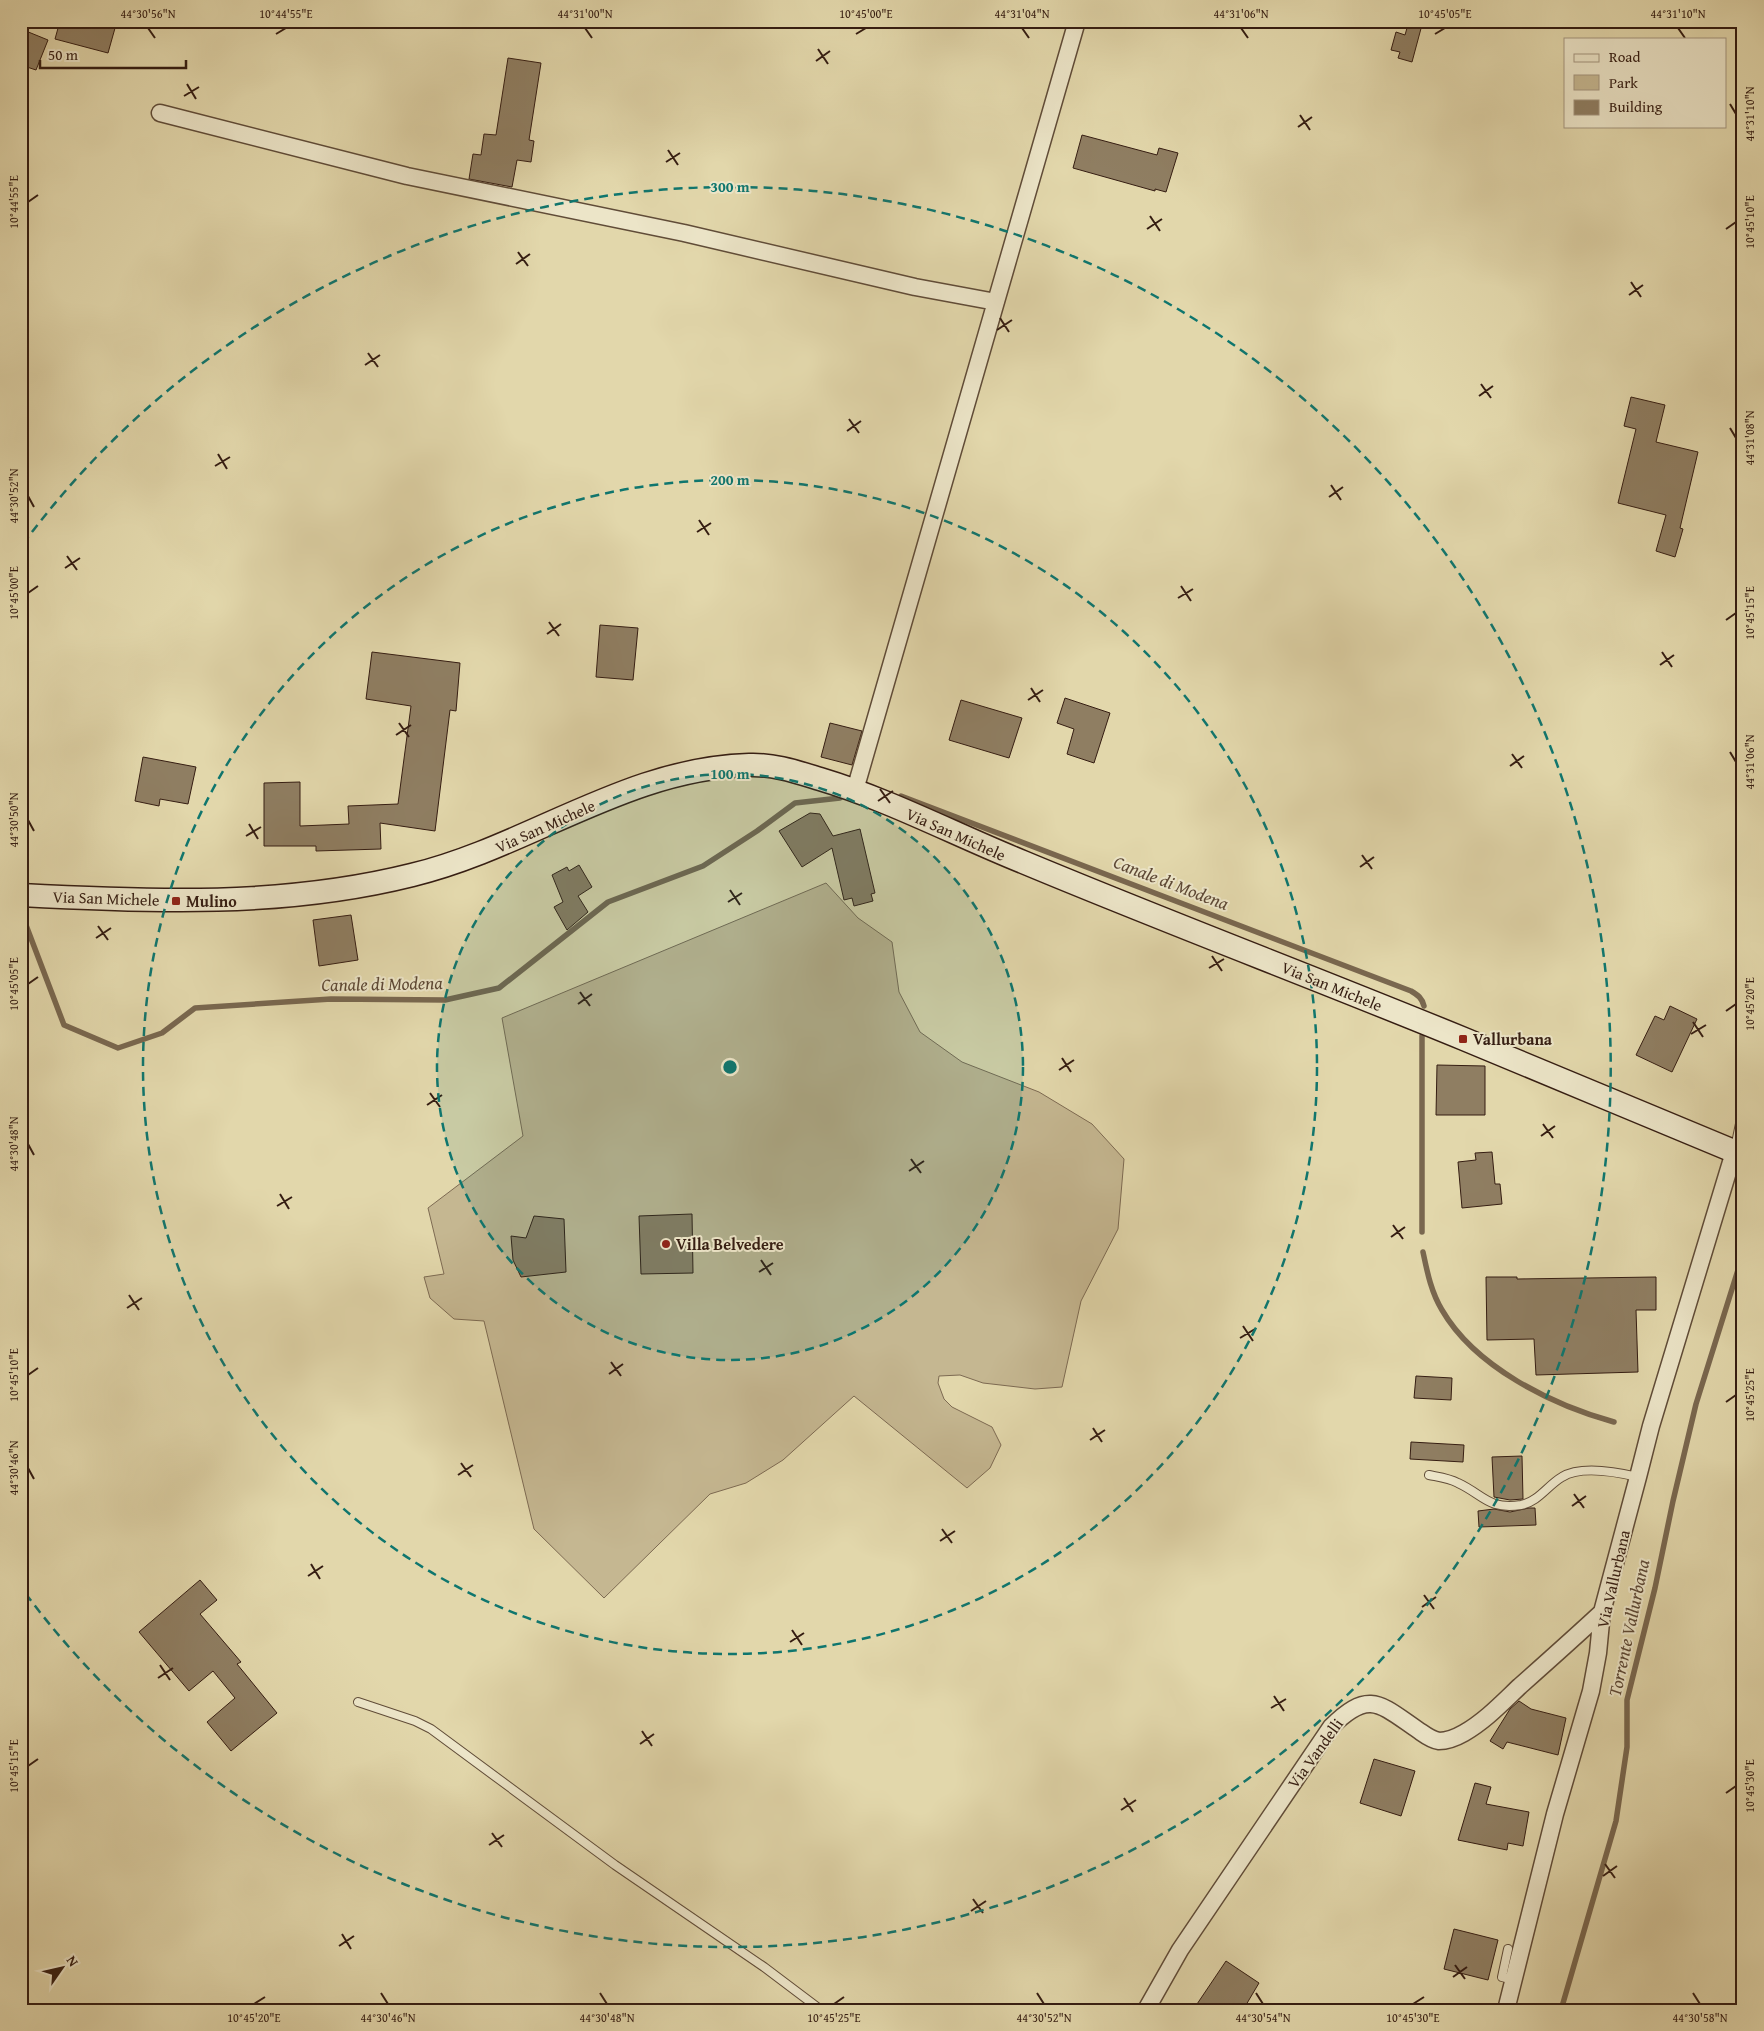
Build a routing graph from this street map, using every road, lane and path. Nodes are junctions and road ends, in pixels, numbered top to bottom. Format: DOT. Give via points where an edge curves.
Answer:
graph roads {
  1 [pos="1077,21"];
  2 [pos="160,113"];
  3 [pos="996,302"];
  4 [pos="855,790"];
  5 [pos="21,895"];
  6 [pos="1743,1109"];
  7 [pos="1739,1153"];
  8 [pos="1429,1475"];
  9 [pos="1638,1477"];
  10 [pos="1602,1612"];
  11 [pos="358,1702"];
  12 [pos="1508,1949"];
  13 [pos="1514,1980"];
  14 [pos="821,2010"];
  15 [pos="1146,2010"];
  16 [pos="1506,2010"];
  1 -- 3 [label="street"];
  2 -- 3 [label="street" via="407,176"];
  3 -- 4 [label="street"];
  4 -- 5 [label="main road, Via San Michele" via="783,768 752,764 712,768 674,774 630,789 481,854 413,875 345,888 262,898 176,901"];
  4 -- 7 [label="main road, Via San Michele" via="1021,862 1463,1038"];
  6 -- 7 [label="lane"];
  7 -- 9 [label="street, Via Vallurbana" via="1651,1426"];
  8 -- 9 [label="lane" via="1458,1482 1494,1505 1531,1502 1571,1473 1615,1472"];
  9 -- 10 [label="street, Via Vallurbana"];
  10 -- 13 [label="street, Via Vallurbana" via="1591,1692 1555,1814"];
  10 -- 15 [label="street, Via Vandelli" via="1490,1714 1448,1740 1438,1741 1427,1736 1374,1703 1346,1712 1331,1727 1180,1950"];
  11 -- 14 [label="lane" via="431,1729 615,1865"];
  12 -- 13 [label="lane" via="1502,1977"];
  13 -- 16 [label="street, Via Vallurbana"];
}
